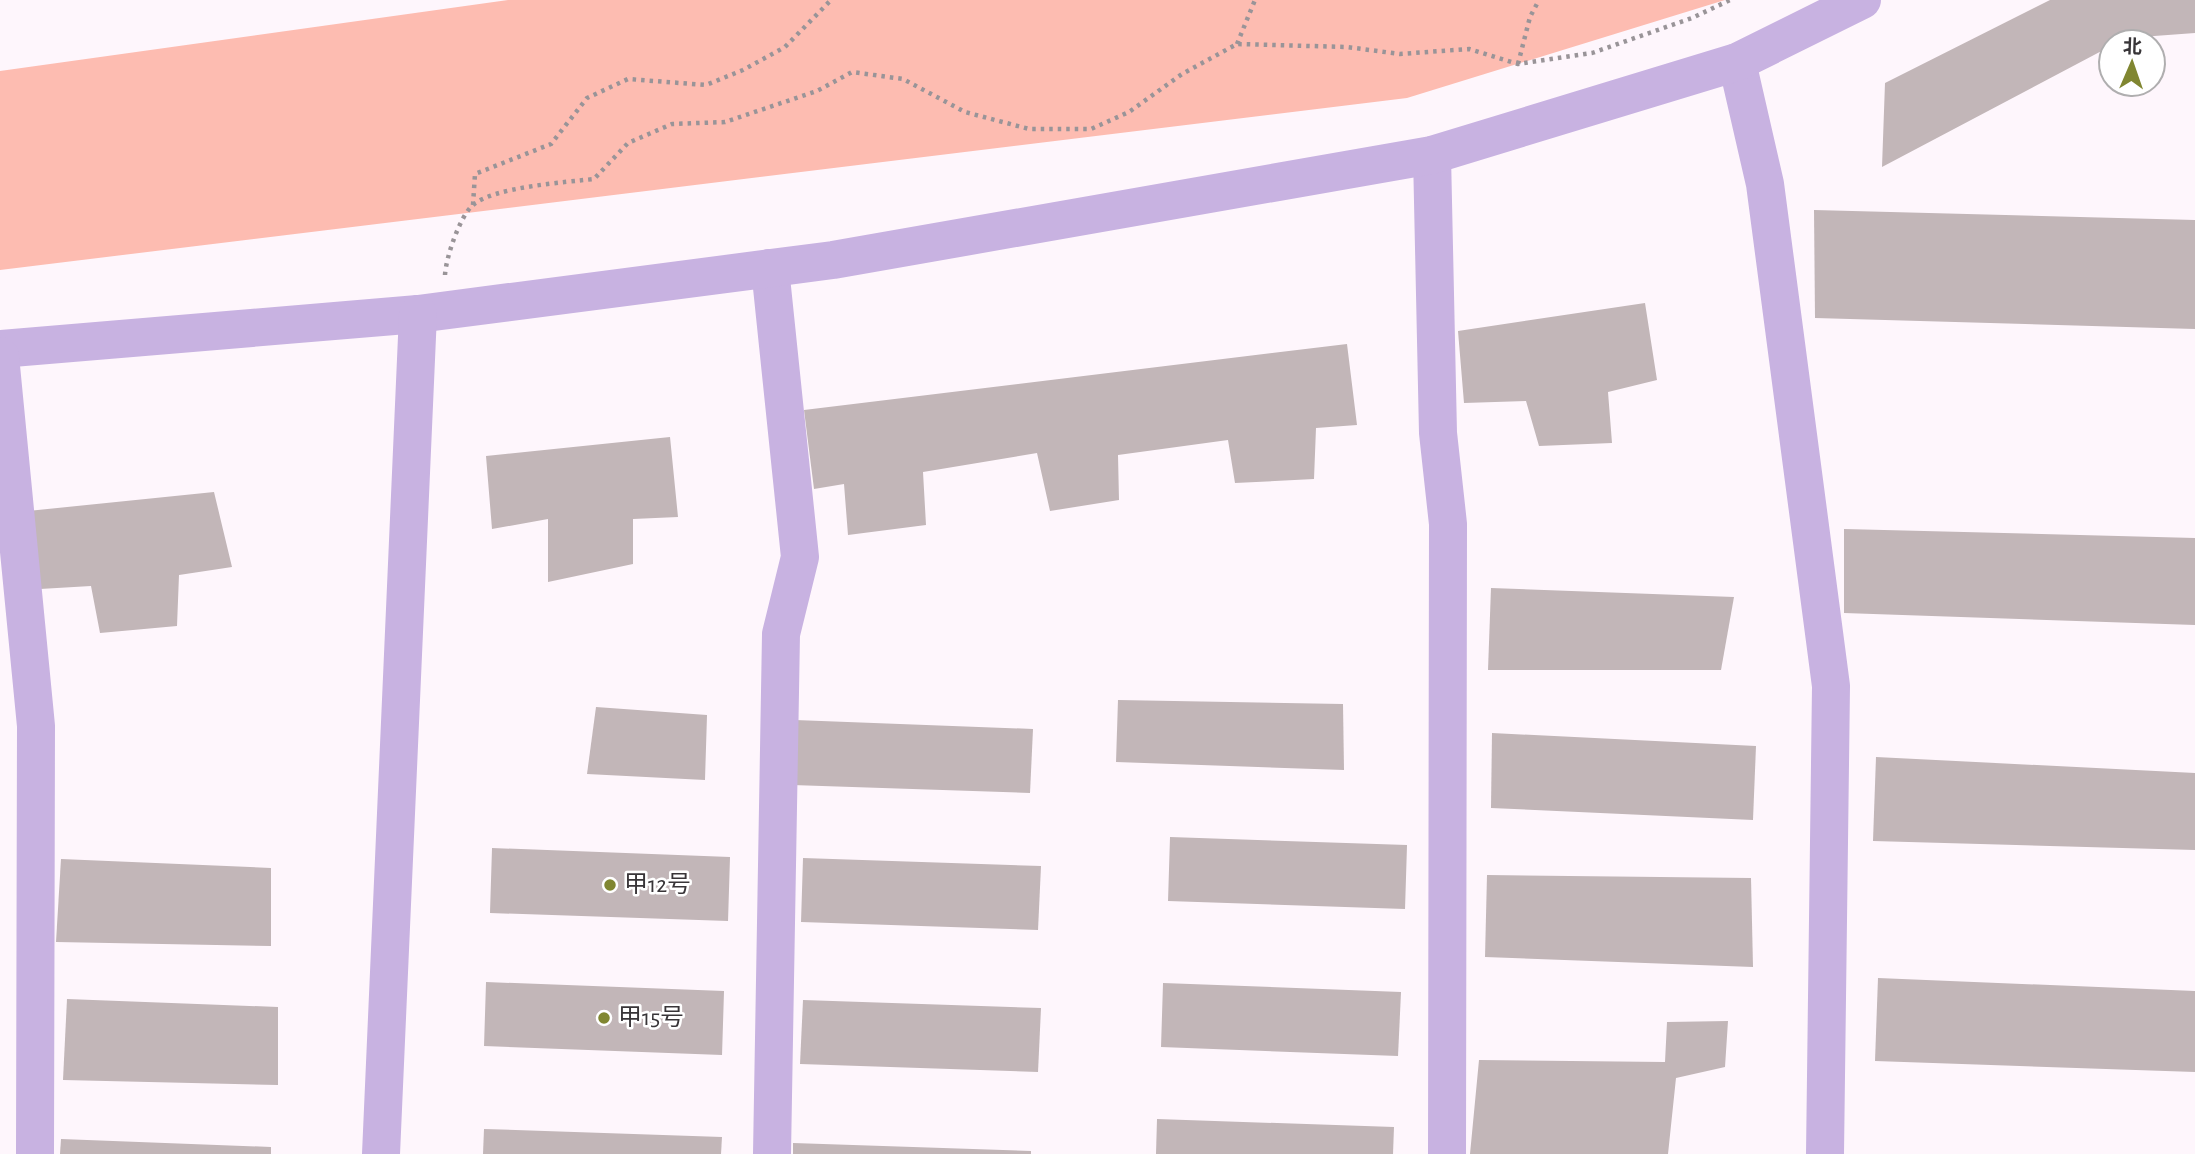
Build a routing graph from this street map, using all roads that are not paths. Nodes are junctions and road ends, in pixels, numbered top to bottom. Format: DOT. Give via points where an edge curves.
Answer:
graph roads {
  1 [pos="1862,0"];
  2 [pos="1737,62"];
  3 [pos="1432,155"];
  4 [pos="770,268"];
  5 [pos="431,312"];
  6 [pos="0,349"];
  7 [pos="0,355"];
  8 [pos="35,1154"];
  9 [pos="381,1154"];
  10 [pos="772,1154"];
  11 [pos="1447,1154"];
  12 [pos="1825,1154"];
  1 -- 2 [label="street"];
  2 -- 3 [label="street"];
  2 -- 12 [label="street" via="1765,184 1831,686"];
  3 -- 4 [label="street"];
  3 -- 11 [label="street" via="1438,433 1448,524"];
  4 -- 5 [label="street"];
  4 -- 10 [label="street" via="800,557 781,634"];
  5 -- 6 [label="street"];
  5 -- 9 [label="street"];
  7 -- 8 [label="street" via="36,726"];
}
